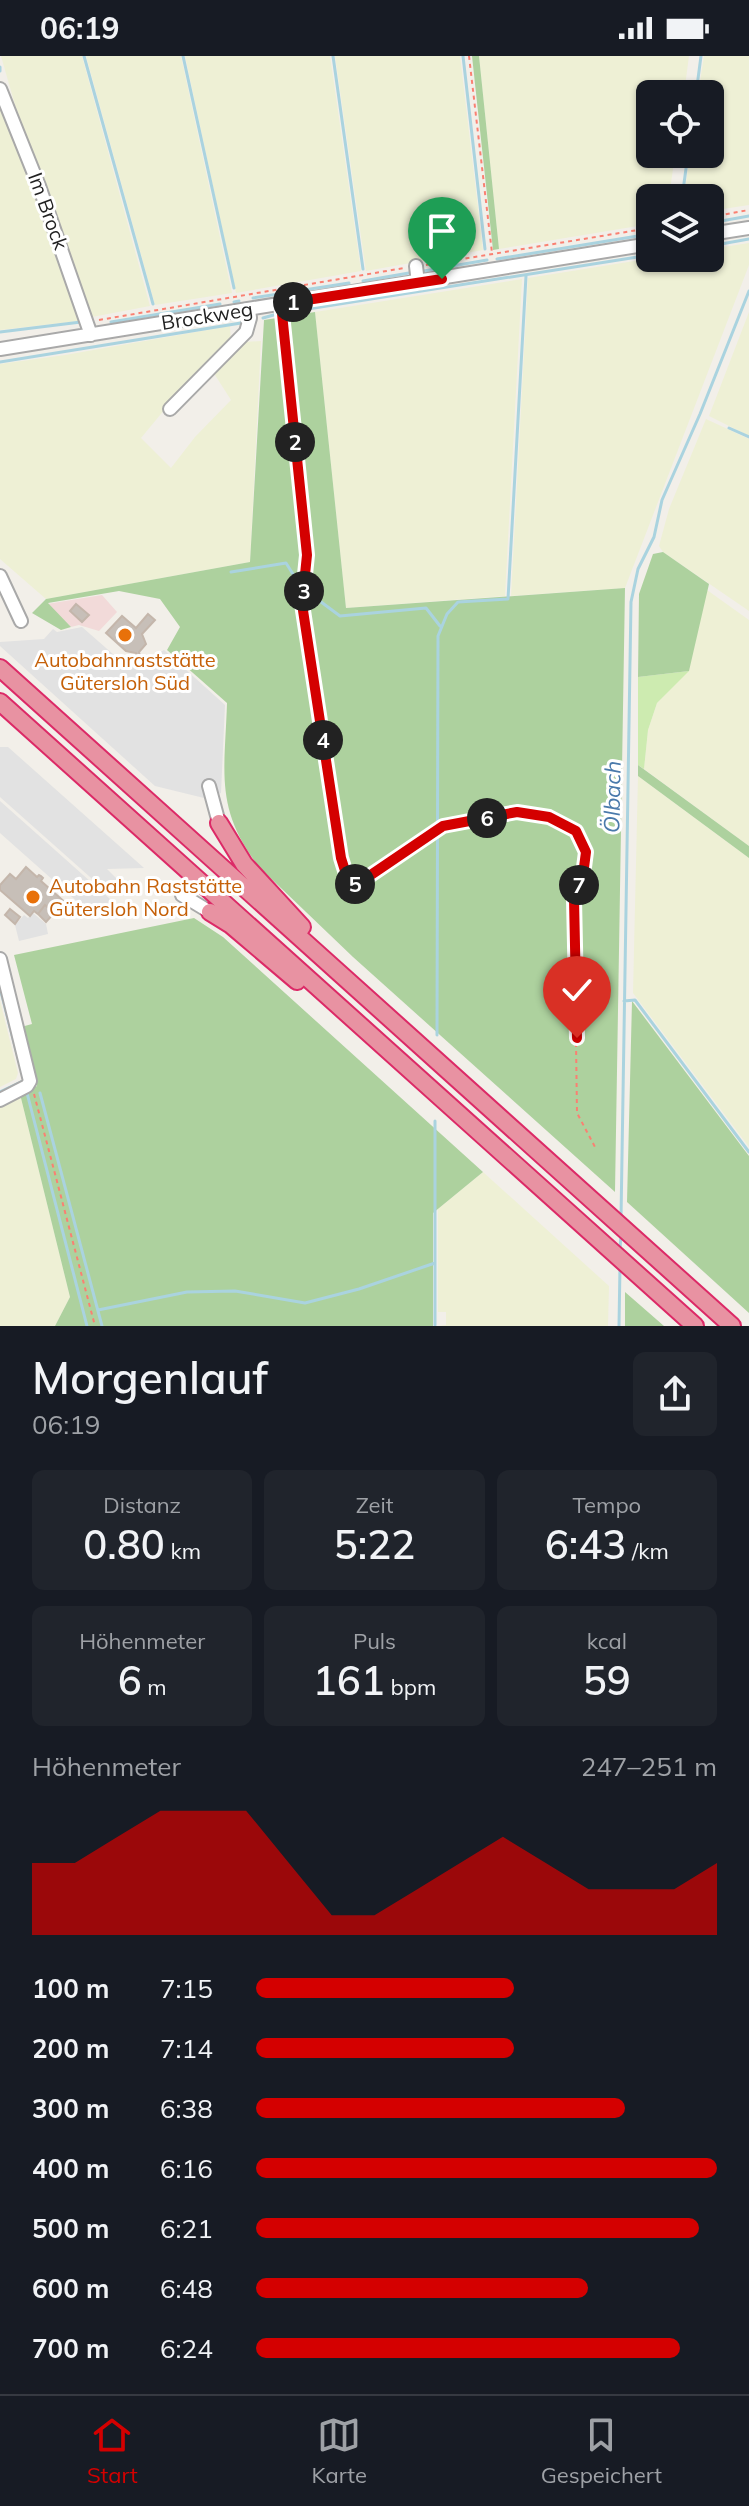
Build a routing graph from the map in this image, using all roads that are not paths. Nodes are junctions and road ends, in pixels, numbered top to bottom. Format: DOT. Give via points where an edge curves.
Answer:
graph roads {
  1 [pos="0,89"];
  2 [pos="749,228"];
  3 [pos="724,232"];
  4 [pos="636,246"];
  5 [pos="416,266"];
  6 [pos="418,283"];
  7 [pos="249,309"];
  8 [pos="90,330"];
  9 [pos="0,349"];
  10 [pos="170,409"];
  11 [pos="0,576"];
  12 [pos="21,621"];
  13 [pos="0,668"];
  14 [pos="0,702"];
  15 [pos="207,791"];
  16 [pos="218,820"];
  17 [pos="182,895"];
  18 [pos="210,912"];
  19 [pos="0,959"];
  20 [pos="356,988"];
  21 [pos="339,1006"];
  22 [pos="0,1100"];
  23 [pos="695,1326"];
  24 [pos="732,1326"];
  1 -- 8 [label="street, Im Brock"];
  2 -- 3 [label="street"];
  4 -- 6 [label="street, Brockweg"];
  5 -- 6 [label="street"];
  6 -- 7 [label="street, Brockweg"];
  7 -- 8 [label="street, Brockweg"];
  7 -- 10 [label="street" via="246,332"];
  8 -- 9 [label="street, Brockweg"];
  11 -- 12 [label="street"];
  13 -- 20 [label="highway"];
  14 -- 21 [label="highway"];
  15 -- 16 [label="street"];
  16 -- 20 [label="highway" via="244,864"];
  17 -- 18 [label="street"];
  18 -- 21 [label="highway" via="296,981"];
  19 -- 22 [label="street" via="30,1081"];
  20 -- 24 [label="highway"];
  21 -- 23 [label="highway"];
}
